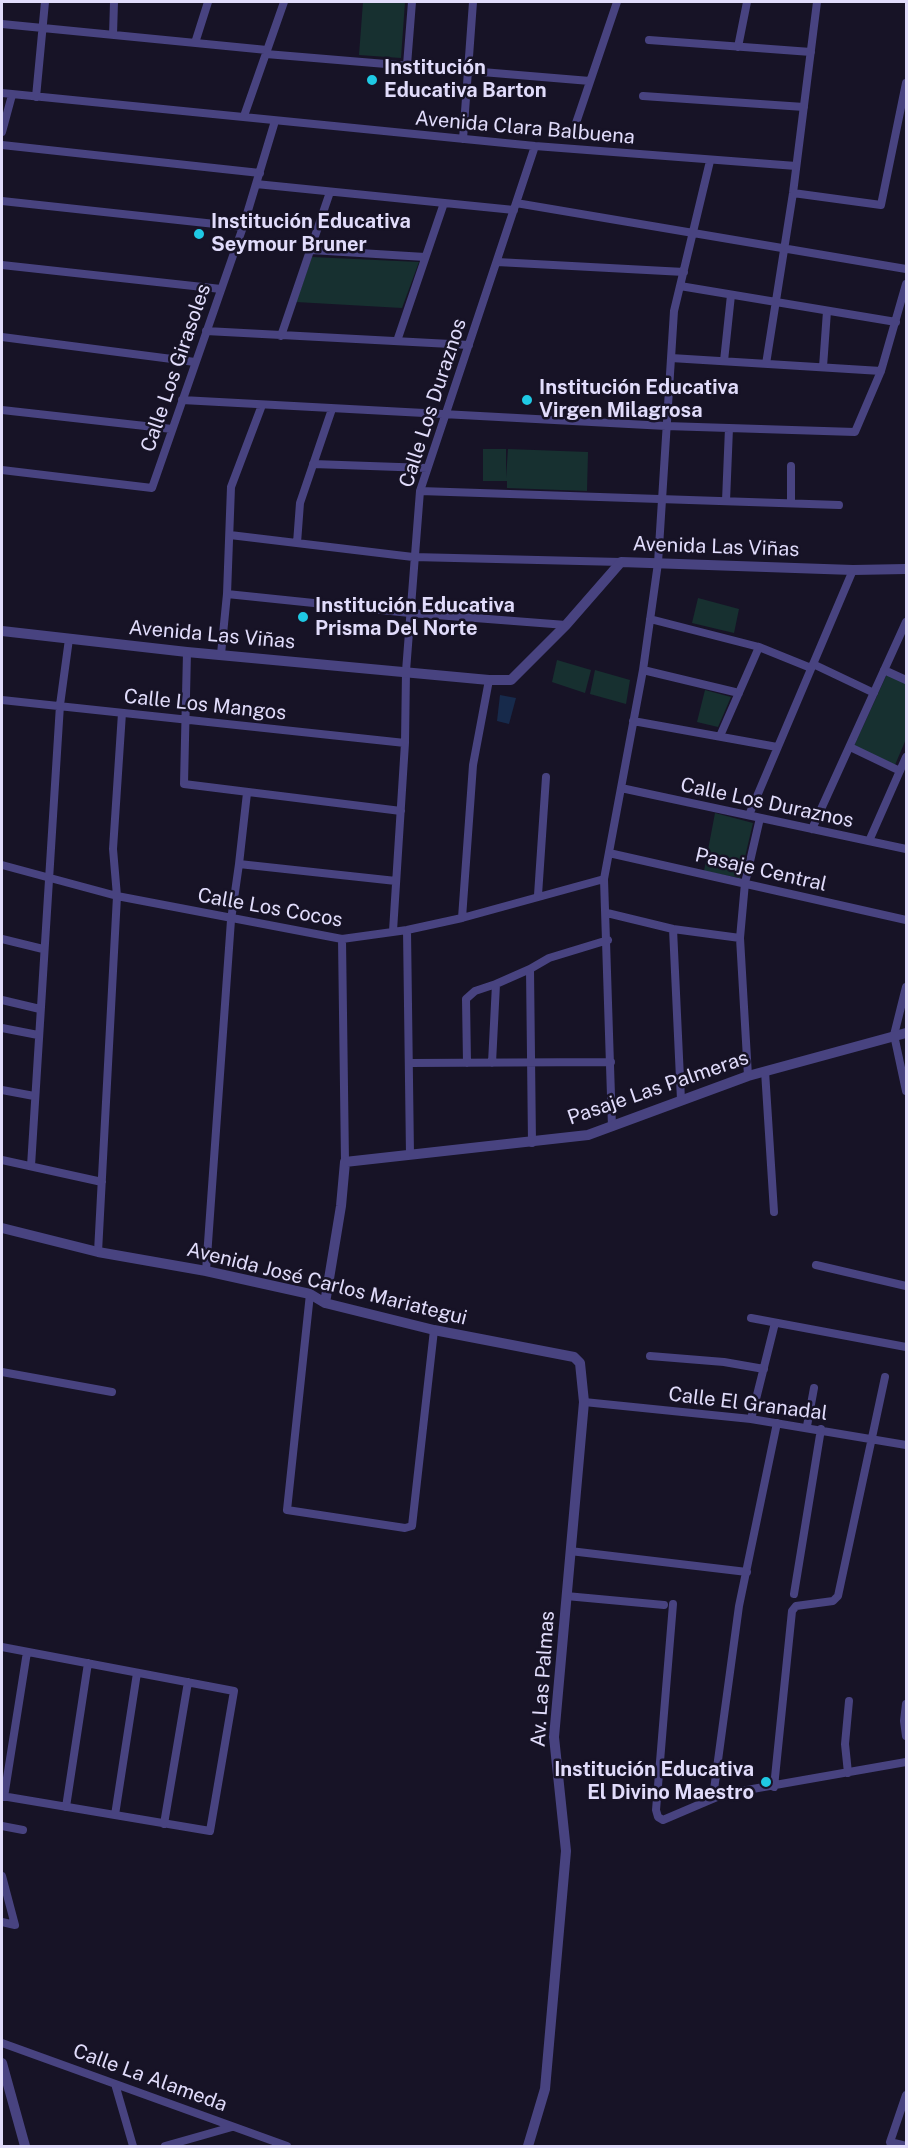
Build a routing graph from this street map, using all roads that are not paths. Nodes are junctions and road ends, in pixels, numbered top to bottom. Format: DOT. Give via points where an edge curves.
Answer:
graph roads {
  1 [pos="45,2"];
  2 [pos="114,2"];
  3 [pos="208,2"];
  4 [pos="284,2"];
  5 [pos="412,2"];
  6 [pos="473,2"];
  7 [pos="617,2"];
  8 [pos="747,2"];
  9 [pos="817,2"];
  10 [pos="2,24"];
  11 [pos="42,28"];
  12 [pos="113,34"];
  13 [pos="649,40"];
  14 [pos="195,43"];
  15 [pos="738,47"];
  16 [pos="267,52"];
  17 [pos="811,52"];
  18 [pos="407,65"];
  19 [pos="468,70"];
  20 [pos="590,81"];
  21 [pos="906,84"];
  22 [pos="2,93"];
  23 [pos="12,94"];
  24 [pos="644,96"];
  25 [pos="36,97"];
  26 [pos="804,107"];
  27 [pos="244,116"];
  28 [pos="275,121"];
  29 [pos="576,123"];
  30 [pos="2,132"];
  31 [pos="463,139"];
  32 [pos="2,145"];
  33 [pos="535,146"];
  34 [pos="710,161"];
  35 [pos="796,166"];
  36 [pos="260,173"];
  37 [pos="256,184"];
  38 [pos="330,192"];
  39 [pos="793,193"];
  40 [pos="2,201"];
  41 [pos="444,203"];
  42 [pos="515,206"];
  43 [pos="243,227"];
  44 [pos="692,235"];
  45 [pos="311,250"];
  46 [pos="784,250"];
  47 [pos="425,257"];
  48 [pos="496,262"];
  49 [pos="2,266"];
  50 [pos="906,269"];
  51 [pos="684,272"];
  52 [pos="906,284"];
  53 [pos="680,286"];
  54 [pos="220,289"];
  55 [pos="731,295"];
  56 [pos="776,302"];
  57 [pos="827,311"];
  58 [pos="896,322"];
  59 [pos="206,331"];
  60 [pos="281,336"];
  61 [pos="2,337"];
  62 [pos="396,341"];
  63 [pos="469,345"];
  64 [pos="671,358"];
  65 [pos="724,361"];
  66 [pos="195,362"];
  67 [pos="766,364"];
  68 [pos="823,367"];
  69 [pos="881,371"];
  70 [pos="182,400"];
  71 [pos="262,405"];
  72 [pos="332,409"];
  73 [pos="2,410"];
  74 [pos="446,413"];
  75 [pos="666,426"];
  76 [pos="729,428"];
  77 [pos="172,429"];
  78 [pos="313,464"];
  79 [pos="791,466"];
  80 [pos="427,468"];
  81 [pos="2,470"];
  82 [pos="420,491"];
  83 [pos="662,499"];
  84 [pos="726,501"];
  85 [pos="791,503"];
  86 [pos="839,505"];
  87 [pos="230,535"];
  88 [pos="297,543"];
  89 [pos="413,557"];
  90 [pos="621,562"];
  91 [pos="658,563"];
  92 [pos="906,569"];
  93 [pos="853,570"];
  94 [pos="227,594"];
  95 [pos="410,613"];
  96 [pos="650,619"];
  97 [pos="906,622"];
  98 [pos="566,625"];
  99 [pos="2,631"];
  100 [pos="69,639"];
  101 [pos="759,647"];
  102 [pos="187,652"];
  103 [pos="221,654"];
  104 [pos="812,666"];
  105 [pos="643,670"];
  106 [pos="884,670"];
  107 [pos="406,671"];
  108 [pos="489,680"];
  109 [pos="906,680"];
  110 [pos="740,693"];
  111 [pos="874,693"];
  112 [pos="2,700"];
  113 [pos="60,705"];
  114 [pos="122,713"];
  115 [pos="184,718"];
  116 [pos="633,721"];
  117 [pos="720,736"];
  118 [pos="405,743"];
  119 [pos="777,747"];
  120 [pos="850,747"];
  121 [pos="906,758"];
  122 [pos="900,771"];
  123 [pos="546,777"];
  124 [pos="621,788"];
  125 [pos="247,793"];
  126 [pos="401,811"];
  127 [pos="749,816"];
  128 [pos="760,818"];
  129 [pos="812,829"];
  130 [pos="869,841"];
  131 [pos="906,849"];
  132 [pos="609,853"];
  133 [pos="239,864"];
  134 [pos="2,865"];
  135 [pos="48,876"];
  136 [pos="604,879"];
  137 [pos="396,881"];
  138 [pos="745,884"];
  139 [pos="117,896"];
  140 [pos="538,896"];
  141 [pos="607,913"];
  142 [pos="462,918"];
  143 [pos="231,920"];
  144 [pos="906,920"];
  145 [pos="673,929"];
  146 [pos="407,930"];
  147 [pos="393,931"];
  148 [pos="740,938"];
  149 [pos="2,939"];
  150 [pos="342,939"];
  151 [pos="608,940"];
  152 [pos="43,949"];
  153 [pos="530,969"];
  154 [pos="496,984"];
  155 [pos="906,987"];
  156 [pos="2,1000"];
  157 [pos="40,1009"];
  158 [pos="2,1028"];
  159 [pos="906,1033"];
  160 [pos="38,1035"];
  161 [pos="894,1035"];
  162 [pos="611,1062"];
  163 [pos="410,1063"];
  164 [pos="467,1063"];
  165 [pos="492,1063"];
  166 [pos="532,1063"];
  167 [pos="765,1071"];
  168 [pos="748,1076"];
  169 [pos="2,1090"];
  170 [pos="906,1091"];
  171 [pos="34,1096"];
  172 [pos="681,1100"];
  173 [pos="612,1127"];
  174 [pos="531,1143"];
  175 [pos="410,1155"];
  176 [pos="2,1160"];
  177 [pos="345,1162"];
  178 [pos="31,1166"];
  179 [pos="102,1182"];
  180 [pos="774,1212"];
  181 [pos="2,1228"];
  182 [pos="98,1252"];
  183 [pos="816,1265"];
  184 [pos="206,1270"];
  185 [pos="906,1286"];
  186 [pos="310,1294"];
  187 [pos="325,1303"];
  188 [pos="751,1318"];
  189 [pos="775,1323"];
  190 [pos="434,1330"];
  191 [pos="906,1347"];
  192 [pos="650,1356"];
  193 [pos="574,1357"];
  194 [pos="764,1369"];
  195 [pos="2,1372"];
  196 [pos="885,1377"];
  197 [pos="814,1388"];
  198 [pos="112,1392"];
  199 [pos="584,1402"];
  200 [pos="751,1419"];
  201 [pos="777,1423"];
  202 [pos="807,1426"];
  203 [pos="821,1429"];
  204 [pos="871,1438"];
  205 [pos="906,1445"];
  206 [pos="570,1551"];
  207 [pos="747,1572"];
  208 [pos="794,1594"];
  209 [pos="566,1596"];
  210 [pos="2,1647"];
  211 [pos="27,1652"];
  212 [pos="88,1663"];
  213 [pos="137,1673"];
  214 [pos="188,1682"];
  215 [pos="849,1701"];
  216 [pos="906,1704"];
  217 [pos="906,1736"];
  218 [pos="906,1762"];
  219 [pos="848,1773"];
  220 [pos="774,1787"];
  221 [pos="3,1797"];
  222 [pos="713,1797"];
  223 [pos="66,1807"];
  224 [pos="115,1815"];
  225 [pos="164,1824"];
  226 [pos="2,1826"];
  227 [pos="24,1830"];
  228 [pos="2,1876"];
  229 [pos="2,1922"];
  230 [pos="2,2043"];
  231 [pos="2,2063"];
  232 [pos="4,2084"];
  233 [pos="115,2084"];
  234 [pos="906,2095"];
  235 [pos="233,2127"];
  236 [pos="25,2146"];
  237 [pos="133,2146"];
  238 [pos="165,2146"];
  239 [pos="286,2146"];
  240 [pos="528,2146"];
  241 [pos="906,2146"];
  1 -- 11 [label="street"];
  2 -- 12 [label="street"];
  3 -- 14 [label="street"];
  4 -- 16 [label="street"];
  5 -- 18 [label="street"];
  6 -- 19 [label="street"];
  7 -- 20 [label="street"];
  8 -- 15 [label="street"];
  9 -- 17 [label="street"];
  10 -- 11 [label="street"];
  11 -- 12 [label="street"];
  11 -- 25 [label="street"];
  12 -- 14 [label="street"];
  13 -- 15 [label="street"];
  14 -- 16 [label="street"];
  15 -- 17 [label="street"];
  16 -- 18 [label="street"];
  16 -- 27 [label="street"];
  17 -- 26 [label="street"];
  18 -- 19 [label="street"];
  19 -- 20 [label="street"];
  19 -- 31 [label="street"];
  20 -- 29 [label="street"];
  21 -- 39 [label="street" via="881,205"];
  22 -- 23 [label="street, Avenida Clara Balbuena"];
  23 -- 25 [label="street, Avenida Clara Balbuena"];
  23 -- 30 [label="street"];
  24 -- 26 [label="street"];
  25 -- 27 [label="street, Avenida Clara Balbuena"];
  26 -- 35 [label="street"];
  27 -- 28 [label="street, Avenida Clara Balbuena"];
  28 -- 31 [label="street, Avenida Clara Balbuena"];
  28 -- 36 [label="street, Calle Los Girasoles"];
  31 -- 33 [label="street, Avenida Clara Balbuena"];
  32 -- 36 [label="street"];
  33 -- 34 [label="street, Avenida Clara Balbuena"];
  33 -- 42 [label="street, Calle Los Duraznos"];
  34 -- 35 [label="street, Avenida Clara Balbuena"];
  34 -- 44 [label="street"];
  35 -- 39 [label="street"];
  36 -- 37 [label="street, Calle Los Girasoles"];
  37 -- 38 [label="street"];
  37 -- 43 [label="street, Calle Los Girasoles"];
  38 -- 41 [label="street"];
  38 -- 45 [label="street"];
  39 -- 46 [label="street"];
  40 -- 43 [label="street"];
  41 -- 42 [label="street"];
  41 -- 47 [label="street"];
  42 -- 44 [label="street"];
  42 -- 48 [label="street, Calle Los Duraznos"];
  43 -- 54 [label="street, Calle Los Girasoles"];
  44 -- 46 [label="street"];
  44 -- 51 [label="street"];
  45 -- 47 [label="street"];
  45 -- 60 [label="street"];
  46 -- 50 [label="street"];
  46 -- 56 [label="street"];
  47 -- 62 [label="street"];
  48 -- 51 [label="street"];
  48 -- 63 [label="street, Calle Los Duraznos"];
  49 -- 54 [label="street"];
  51 -- 53 [label="street"];
  52 -- 58 [label="street"];
  53 -- 55 [label="street"];
  53 -- 64 [label="street"];
  54 -- 59 [label="street, Calle Los Girasoles"];
  55 -- 56 [label="street"];
  55 -- 65 [label="street"];
  56 -- 57 [label="street"];
  56 -- 67 [label="street"];
  57 -- 58 [label="street"];
  57 -- 68 [label="street"];
  58 -- 69 [label="street"];
  59 -- 60 [label="street"];
  59 -- 66 [label="street, Calle Los Girasoles"];
  60 -- 62 [label="street"];
  61 -- 66 [label="street"];
  62 -- 63 [label="street"];
  63 -- 74 [label="street, Calle Los Duraznos"];
  64 -- 65 [label="street"];
  64 -- 75 [label="street"];
  65 -- 67 [label="street"];
  66 -- 70 [label="street, Calle Los Girasoles"];
  67 -- 68 [label="street"];
  68 -- 69 [label="street"];
  69 -- 76 [label="street" via="855,432"];
  70 -- 71 [label="street"];
  70 -- 77 [label="street, Calle Los Girasoles"];
  71 -- 72 [label="street"];
  71 -- 87 [label="street" via="231,487"];
  72 -- 74 [label="street"];
  72 -- 78 [label="street"];
  73 -- 77 [label="street"];
  74 -- 75 [label="street"];
  74 -- 80 [label="street, Calle Los Duraznos"];
  75 -- 76 [label="street"];
  75 -- 83 [label="street"];
  76 -- 84 [label="street"];
  77 -- 81 [label="street, Calle Los Girasoles" via="152,488"];
  78 -- 80 [label="street"];
  78 -- 88 [label="street" via="300,502"];
  79 -- 85 [label="street"];
  80 -- 82 [label="street, Calle Los Duraznos"];
  82 -- 83 [label="street"];
  82 -- 89 [label="street, Calle Los Duraznos"];
  83 -- 84 [label="street"];
  83 -- 91 [label="street"];
  84 -- 85 [label="street"];
  85 -- 86 [label="street"];
  87 -- 88 [label="street"];
  87 -- 94 [label="street"];
  88 -- 89 [label="street"];
  89 -- 90 [label="street"];
  89 -- 95 [label="street, Calle Los Duraznos"];
  90 -- 91 [label="street, Avenida Las Viñas"];
  90 -- 98 [label="street, Avenida Las Viñas"];
  91 -- 93 [label="street, Avenida Las Viñas"];
  91 -- 96 [label="street"];
  92 -- 93 [label="street, Avenida Las Viñas"];
  93 -- 104 [label="street"];
  94 -- 95 [label="street"];
  94 -- 103 [label="street"];
  95 -- 98 [label="street"];
  95 -- 107 [label="street, Calle Los Duraznos"];
  96 -- 101 [label="street"];
  96 -- 105 [label="street"];
  97 -- 106 [label="street"];
  98 -- 108 [label="street, Avenida Las Viñas" via="511,680"];
  99 -- 100 [label="street, Avenida Las Viñas"];
  100 -- 102 [label="street, Avenida Las Viñas"];
  100 -- 113 [label="street"];
  101 -- 104 [label="street"];
  101 -- 110 [label="street"];
  102 -- 103 [label="street, Avenida Las Viñas"];
  102 -- 115 [label="street"];
  103 -- 107 [label="street, Avenida Las Viñas"];
  104 -- 111 [label="street"];
  104 -- 119 [label="street"];
  105 -- 110 [label="street"];
  105 -- 116 [label="street"];
  106 -- 109 [label="street"];
  106 -- 111 [label="street"];
  107 -- 108 [label="street, Avenida Las Viñas"];
  107 -- 118 [label="street, Calle Los Duraznos"];
  108 -- 142 [label="street" via="473,765"];
  110 -- 117 [label="street"];
  111 -- 120 [label="street"];
  112 -- 113 [label="street, Calle Los Mangos"];
  113 -- 114 [label="street, Calle Los Mangos"];
  113 -- 135 [label="street"];
  114 -- 115 [label="street, Calle Los Mangos"];
  114 -- 139 [label="street" via="113,849"];
  115 -- 118 [label="street, Calle Los Mangos"];
  115 -- 125 [label="street" via="184,784"];
  116 -- 117 [label="street"];
  116 -- 124 [label="street"];
  117 -- 119 [label="street"];
  118 -- 126 [label="street, Calle Los Duraznos"];
  119 -- 127 [label="street"];
  120 -- 122 [label="street"];
  120 -- 129 [label="street"];
  121 -- 122 [label="street"];
  122 -- 130 [label="street"];
  123 -- 140 [label="street"];
  124 -- 127 [label="street, Calle Los Duraznos"];
  124 -- 132 [label="street"];
  125 -- 126 [label="street"];
  125 -- 133 [label="street"];
  126 -- 137 [label="street, Calle Los Duraznos"];
  127 -- 128 [label="street, Calle Los Duraznos"];
  128 -- 129 [label="street, Calle Los Duraznos"];
  128 -- 138 [label="street"];
  129 -- 130 [label="street, Calle Los Duraznos"];
  130 -- 131 [label="street, Calle Los Duraznos"];
  132 -- 136 [label="street"];
  132 -- 138 [label="street, Pasaje Central"];
  133 -- 137 [label="street"];
  133 -- 143 [label="street"];
  134 -- 135 [label="street, Calle Los Cocos"];
  135 -- 139 [label="street, Calle Los Cocos"];
  135 -- 152 [label="street"];
  136 -- 140 [label="street, Calle Los Cocos"];
  136 -- 141 [label="street"];
  137 -- 147 [label="street, Calle Los Duraznos"];
  138 -- 144 [label="street, Pasaje Central"];
  138 -- 148 [label="street"];
  139 -- 143 [label="street, Calle Los Cocos"];
  139 -- 179 [label="street"];
  140 -- 142 [label="street, Calle Los Cocos"];
  141 -- 145 [label="street"];
  141 -- 151 [label="street"];
  142 -- 146 [label="street, Calle Los Cocos"];
  143 -- 150 [label="street, Calle Los Cocos"];
  143 -- 184 [label="street"];
  145 -- 148 [label="street"];
  145 -- 172 [label="street"];
  146 -- 147 [label="street, Calle Los Cocos"];
  146 -- 163 [label="street"];
  147 -- 150 [label="street, Calle Los Cocos"];
  148 -- 168 [label="street"];
  149 -- 152 [label="street"];
  150 -- 177 [label="street"];
  151 -- 153 [label="street" via="549,958"];
  151 -- 162 [label="street"];
  152 -- 157 [label="street"];
  153 -- 154 [label="street"];
  153 -- 166 [label="street"];
  154 -- 164 [label="street" via="475,991 466,999"];
  154 -- 165 [label="street"];
  155 -- 161 [label="street"];
  156 -- 157 [label="street"];
  157 -- 160 [label="street"];
  158 -- 160 [label="street"];
  159 -- 161 [label="street, Pasaje Las Palmeras"];
  160 -- 171 [label="street"];
  161 -- 167 [label="street, Pasaje Las Palmeras"];
  161 -- 170 [label="street"];
  162 -- 166 [label="street"];
  162 -- 173 [label="street"];
  163 -- 164 [label="street"];
  163 -- 175 [label="street"];
  164 -- 165 [label="street"];
  165 -- 166 [label="street"];
  166 -- 174 [label="street"];
  167 -- 168 [label="street, Pasaje Las Palmeras"];
  167 -- 180 [label="street"];
  168 -- 172 [label="street, Pasaje Las Palmeras"];
  169 -- 171 [label="street"];
  171 -- 178 [label="street"];
  172 -- 173 [label="street, Pasaje Las Palmeras"];
  173 -- 174 [label="street, Pasaje Las Palmeras" via="588,1135"];
  174 -- 175 [label="street, Pasaje Las Palmeras"];
  175 -- 177 [label="street, Pasaje Las Palmeras"];
  176 -- 178 [label="street"];
  177 -- 187 [label="street"];
  178 -- 179 [label="street"];
  179 -- 182 [label="street"];
  181 -- 182 [label="street, Avenida José Carlos Mariategui"];
  182 -- 184 [label="street, Avenida José Carlos Mariategui"];
  183 -- 185 [label="street"];
  184 -- 186 [label="street, Avenida José Carlos Mariategui"];
  186 -- 187 [label="street, Avenida José Carlos Mariategui"];
  186 -- 190 [label="street" via="288,1510 412,1526"];
  187 -- 190 [label="street, Avenida José Carlos Mariategui"];
  188 -- 189 [label="street"];
  189 -- 191 [label="street"];
  189 -- 194 [label="street"];
  190 -- 193 [label="street, Avenida José Carlos Mariategui"];
  192 -- 194 [label="street"];
  193 -- 199 [label="street, Av. Las Palmas" via="580,1363"];
  194 -- 200 [label="street"];
  195 -- 198 [label="street"];
  196 -- 204 [label="street"];
  197 -- 202 [label="street"];
  199 -- 200 [label="street, Calle El Granadal"];
  199 -- 206 [label="street, Av. Las Palmas"];
  200 -- 201 [label="street, Calle El Granadal"];
  201 -- 202 [label="street, Calle El Granadal"];
  201 -- 207 [label="street"];
  202 -- 203 [label="street, Calle El Granadal"];
  203 -- 204 [label="street, Calle El Granadal"];
  203 -- 208 [label="street"];
  204 -- 205 [label="street, Calle El Granadal"];
  204 -- 220 [label="street" via="836,1600 796,1606 792,1611"];
  206 -- 207 [label="street"];
  206 -- 209 [label="street, Av. Las Palmas"];
  207 -- 222 [label="street"];
  209 -- 222 [label="street" via="669,1604 658,1817 663,1820"];
  209 -- 240 [label="street, Av. Las Palmas" via="554,1737 566,1851 545,2090"];
  210 -- 211 [label="street"];
  211 -- 212 [label="street"];
  211 -- 221 [label="street"];
  212 -- 213 [label="street"];
  212 -- 223 [label="street"];
  213 -- 214 [label="street"];
  213 -- 224 [label="street"];
  214 -- 225 [label="street"];
  214 -- 225 [label="street" via="234,1691 210,1831"];
  215 -- 219 [label="street" via="845,1744"];
  216 -- 217 [label="street"];
  218 -- 219 [label="street"];
  219 -- 220 [label="street"];
  220 -- 222 [label="street"];
  221 -- 223 [label="street"];
  223 -- 224 [label="street"];
  224 -- 225 [label="street"];
  226 -- 227 [label="street"];
  228 -- 229 [label="street" via="15,1925"];
  230 -- 233 [label="street, Calle La Alameda"];
  231 -- 232 [label="street"];
  232 -- 236 [label="street"];
  233 -- 235 [label="street, Calle La Alameda"];
  233 -- 237 [label="street"];
  234 -- 241 [label="street" via="890,2142"];
  235 -- 238 [label="street"];
  235 -- 239 [label="street, Calle La Alameda"];
}
